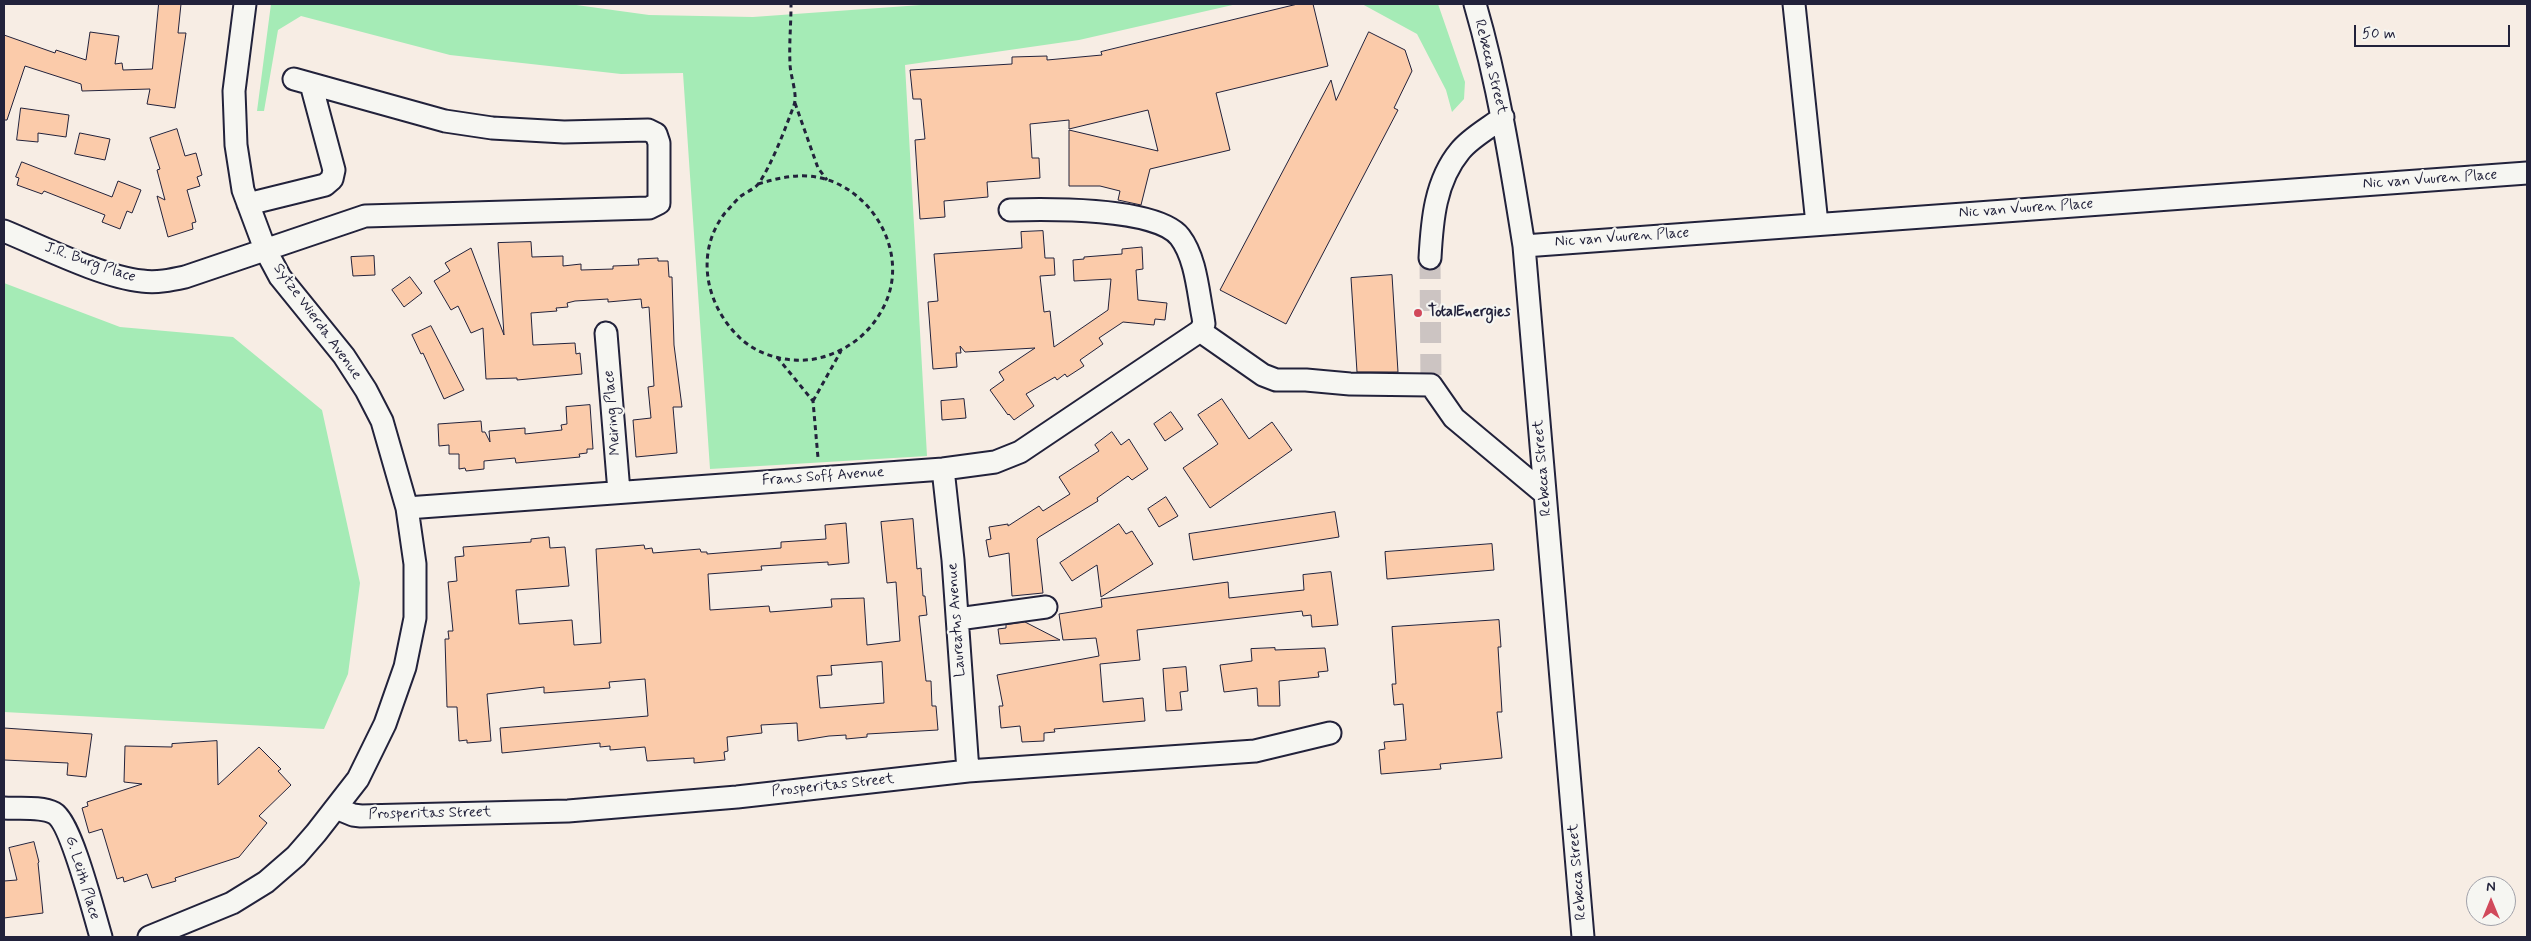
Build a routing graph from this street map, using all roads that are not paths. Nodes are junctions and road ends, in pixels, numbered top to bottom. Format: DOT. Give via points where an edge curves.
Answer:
graph roads {
  1 [pos="245,4"];
  2 [pos="1474,4"];
  3 [pos="1794,4"];
  4 [pos="1503,117"];
  5 [pos="2527,173"];
  6 [pos="248,204"];
  7 [pos="1010,210"];
  8 [pos="1817,224"];
  9 [pos="4,231"];
  10 [pos="1524,246"];
  11 [pos="265,249"];
  12 [pos="1430,258"];
  13 [pos="1200,331"];
  14 [pos="606,334"];
  15 [pos="943,469"];
  16 [pos="619,492"];
  17 [pos="1545,494"];
  18 [pos="407,508"];
  19 [pos="1046,607"];
  20 [pos="958,619"];
  21 [pos="1330,734"];
  22 [pos="968,771"];
  23 [pos="4,808"];
  24 [pos="336,808"];
  25 [pos="101,937"];
  26 [pos="148,937"];
  27 [pos="1583,937"];
  1 -- 6 [label="street, Sytze Wierda Avenue" via="234,116 238,164"];
  2 -- 4 [label="street, Rebecca Street" via="1492,64"];
  3 -- 8 [label="street"];
  4 -- 10 [label="street, Rebecca Street"];
  4 -- 12 [label="street" via="1460,150 1444,175 1432,220"];
  5 -- 8 [label="street, Nic van Vuuren Place"];
  6 -- 11 [label="street, Sytze Wierda Avenue"];
  6 -- 11 [label="street, J.R. Burg Place" via="325,185 332,179 334,170 303,82 445,121 492,128 564,132 648,130 656,134 659,143 659,203 649,208 365,216"];
  7 -- 13 [label="street" via="1086,210 1151,220 1170,227 1180,236 1190,256 1204,324"];
  8 -- 10 [label="street, Nic van Vuuren Place"];
  9 -- 11 [label="street, J.R. Burg Place" via="107,272 144,282 185,276"];
  10 -- 17 [label="street, Rebecca Street"];
  11 -- 18 [label="street, Sytze Wierda Avenue" via="280,277 344,356 366,390 391,446"];
  13 -- 15 [label="street, Frans Soff Avenue" via="1008,458"];
  13 -- 17 [label="street" via="1263,375 1285,381 1431,385 1454,418"];
  14 -- 16 [label="street, Meiring Place"];
  15 -- 16 [label="street, Frans Soff Avenue"];
  15 -- 20 [label="street, Laureatus Avenue"];
  16 -- 18 [label="street, Frans Soff Avenue"];
  17 -- 27 [label="street, Rebecca Street"];
  18 -- 24 [label="street, Sytze Wierda Avenue" via="416,589 405,667 382,732 358,779"];
  19 -- 20 [label="street"];
  20 -- 22 [label="street, Laureatus Avenue"];
  21 -- 22 [label="street, Prosperitas Street" via="1255,751"];
  22 -- 24 [label="street, Prosperitas Street" via="736,797 568,811 361,816"];
  23 -- 25 [label="street, G. Leith Place" via="48,811 59,817 70,837"];
  24 -- 26 [label="street, Sytze Wierda Avenue" via="296,856 266,882 224,907"];
}
